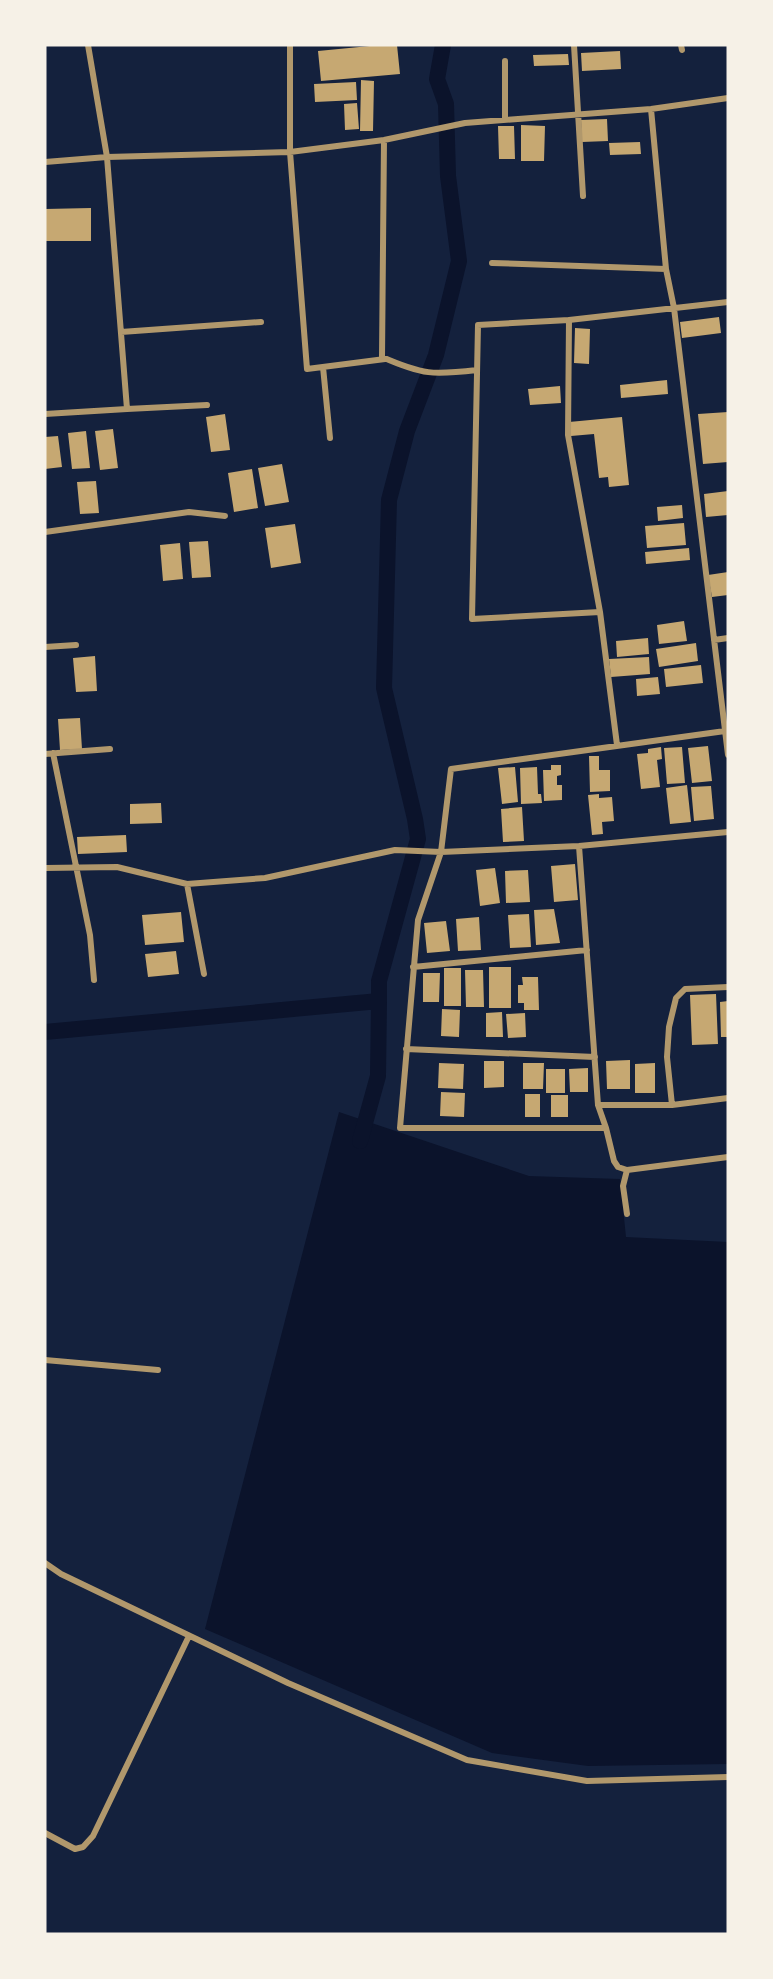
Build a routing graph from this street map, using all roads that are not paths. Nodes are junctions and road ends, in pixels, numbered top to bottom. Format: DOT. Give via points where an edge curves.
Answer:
graph roads {
  1 [pos="88,45"];
  2 [pos="290,45"];
  3 [pos="574,45"];
  4 [pos="505,61"];
  5 [pos="728,98"];
  6 [pos="651,109"];
  7 [pos="577,114"];
  8 [pos="505,120"];
  9 [pos="384,140"];
  10 [pos="290,152"];
  11 [pos="107,157"];
  12 [pos="45,162"];
  13 [pos="583,196"];
  14 [pos="492,263"];
  15 [pos="666,269"];
  16 [pos="728,302"];
  17 [pos="674,308"];
  18 [pos="568,320"];
  19 [pos="261,322"];
  20 [pos="121,332"];
  21 [pos="385,358"];
  22 [pos="323,367"];
  23 [pos="477,370"];
  24 [pos="207,405"];
  25 [pos="127,409"];
  26 [pos="45,414"];
  27 [pos="330,438"];
  28 [pos="225,516"];
  29 [pos="45,532"];
  30 [pos="600,612"];
  31 [pos="728,638"];
  32 [pos="714,640"];
  33 [pos="76,645"];
  34 [pos="45,647"];
  35 [pos="726,735"];
  36 [pos="617,745"];
  37 [pos="110,748"];
  38 [pos="53,753"];
  39 [pos="45,754"];
  40 [pos="728,755"];
  41 [pos="728,832"];
  42 [pos="579,846"];
  43 [pos="441,852"];
  44 [pos="75,867"];
  45 [pos="45,868"];
  46 [pos="187,884"];
  47 [pos="587,950"];
  48 [pos="413,967"];
  49 [pos="204,974"];
  50 [pos="94,980"];
  51 [pos="728,987"];
  52 [pos="406,1049"];
  53 [pos="595,1057"];
  54 [pos="728,1098"];
  55 [pos="598,1105"];
  56 [pos="672,1105"];
  57 [pos="606,1128"];
  58 [pos="728,1156"];
  59 [pos="627,1170"];
  60 [pos="627,1214"];
  61 [pos="45,1360"];
  62 [pos="158,1370"];
  63 [pos="45,1563"];
  64 [pos="189,1636"];
  65 [pos="728,1777"];
  66 [pos="45,1833"];
  1 -- 11 [label="street"];
  2 -- 10 [label="street"];
  3 -- 7 [label="street"];
  4 -- 8 [label="street"];
  5 -- 6 [label="street"];
  6 -- 7 [label="street"];
  6 -- 15 [label="street"];
  7 -- 8 [label="street"];
  7 -- 13 [label="street"];
  8 -- 9 [label="street" via="465,123"];
  9 -- 10 [label="street"];
  9 -- 21 [label="street"];
  10 -- 11 [label="street"];
  10 -- 22 [label="street" via="307,369"];
  11 -- 12 [label="street"];
  11 -- 20 [label="street"];
  14 -- 15 [label="street"];
  15 -- 17 [label="street"];
  16 -- 17 [label="street"];
  17 -- 18 [label="street"];
  17 -- 32 [label="street"];
  18 -- 23 [label="street" via="478,325"];
  18 -- 30 [label="street" via="568,435"];
  19 -- 20 [label="street"];
  20 -- 25 [label="street"];
  21 -- 22 [label="street"];
  21 -- 23 [label="street" via="415,371 438,374"];
  22 -- 27 [label="street"];
  23 -- 30 [label="street" via="472,619"];
  24 -- 25 [label="street"];
  25 -- 26 [label="street"];
  28 -- 29 [label="street" via="189,512"];
  30 -- 36 [label="street"];
  31 -- 32 [label="street"];
  32 -- 35 [label="street"];
  33 -- 34 [label="street"];
  35 -- 36 [label="street"];
  35 -- 40 [label="street"];
  36 -- 43 [label="street" via="451,769"];
  37 -- 38 [label="street"];
  38 -- 39 [label="street"];
  38 -- 44 [label="street"];
  41 -- 42 [label="street"];
  42 -- 43 [label="street"];
  42 -- 47 [label="street"];
  43 -- 46 [label="street" via="395,850 265,878"];
  43 -- 48 [label="street" via="417,920"];
  44 -- 45 [label="street"];
  44 -- 46 [label="street" via="117,867"];
  44 -- 50 [label="street" via="90,935"];
  46 -- 49 [label="street"];
  47 -- 48 [label="street"];
  47 -- 53 [label="street"];
  48 -- 52 [label="street"];
  51 -- 56 [label="street" via="685,989 676,998 667,1057"];
  52 -- 53 [label="street"];
  52 -- 57 [label="street" via="400,1128"];
  53 -- 55 [label="street"];
  54 -- 56 [label="street"];
  55 -- 56 [label="street"];
  55 -- 57 [label="street"];
  57 -- 59 [label="street" via="614,1161"];
  58 -- 59 [label="street"];
  59 -- 60 [label="street" via="623,1186"];
  61 -- 62 [label="street"];
  63 -- 64 [label="street"];
  64 -- 65 [label="street" via="467,1760 587,1781"];
  64 -- 66 [label="street" via="93,1836 83,1847 75,1849"];
}
